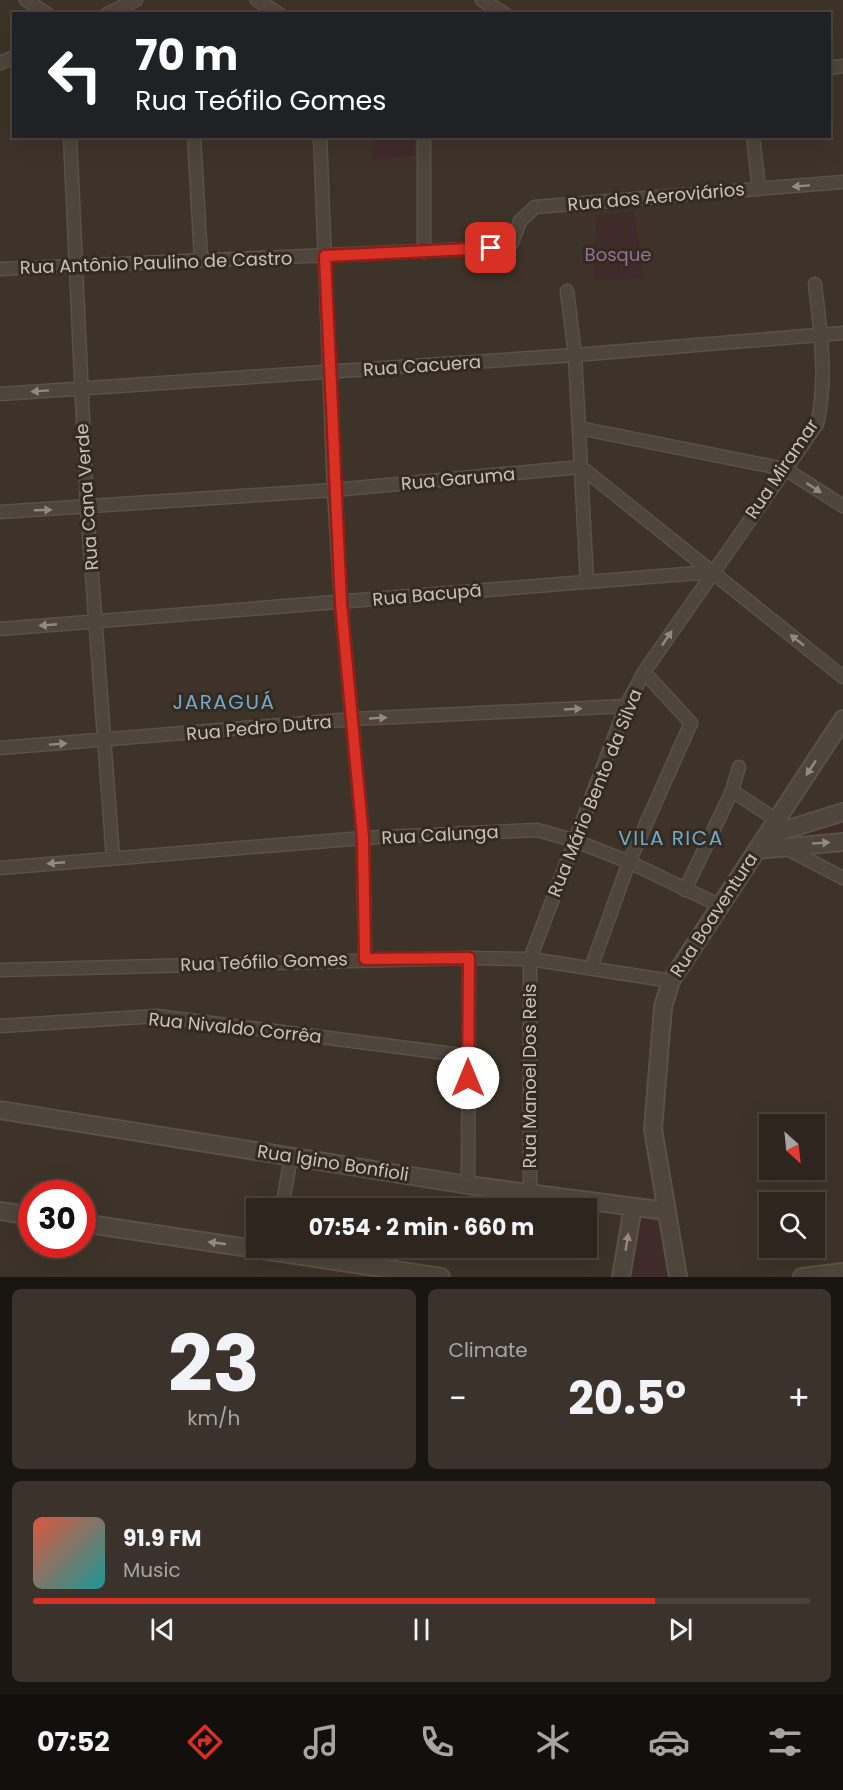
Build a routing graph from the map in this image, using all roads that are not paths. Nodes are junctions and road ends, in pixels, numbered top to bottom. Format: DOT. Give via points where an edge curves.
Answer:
graph roads {
  1 [pos="26,0"];
  2 [pos="136,0"];
  3 [pos="257,0"];
  4 [pos="482,0"];
  5 [pos="44,12"];
  6 [pos="111,12"];
  7 [pos="276,12"];
  8 [pos="502,12"];
  9 [pos="70,138"];
  10 [pos="194,138"];
  11 [pos="320,138"];
  12 [pos="424,138"];
  13 [pos="753,138"];
  14 [pos="843,182"];
  15 [pos="759,189"];
  16 [pos="491,248"];
  17 [pos="424,252"];
  18 [pos="325,256"];
  19 [pos="201,259"];
  20 [pos="76,265"];
  21 [pos="0,269"];
  22 [pos="815,284"];
  23 [pos="567,291"];
  24 [pos="843,333"];
  25 [pos="820,335"];
  26 [pos="575,355"];
  27 [pos="330,373"];
  28 [pos="80,388"];
  29 [pos="0,394"];
  30 [pos="579,428"];
  31 [pos="581,467"];
  32 [pos="785,469"];
  33 [pos="334,490"];
  34 [pos="843,506"];
  35 [pos="87,508"];
  36 [pos="0,512"];
  37 [pos="711,572"];
  38 [pos="587,582"];
  39 [pos="341,603"];
  40 [pos="97,622"];
  41 [pos="0,629"];
  42 [pos="644,672"];
  43 [pos="843,676"];
  44 [pos="626,706"];
  45 [pos="354,719"];
  46 [pos="843,719"];
  47 [pos="105,741"];
  48 [pos="0,748"];
  49 [pos="739,767"];
  50 [pos="732,791"];
  51 [pos="843,812"];
  52 [pos="777,820"];
  53 [pos="363,838"];
  54 [pos="573,840"];
  55 [pos="843,842"];
  56 [pos="761,843"];
  57 [pos="783,846"];
  58 [pos="113,858"];
  59 [pos="629,862"];
  60 [pos="0,868"];
  61 [pos="843,878"];
  62 [pos="685,890"];
  63 [pos="721,906"];
  64 [pos="469,958"];
  65 [pos="365,959"];
  66 [pos="530,959"];
  67 [pos="591,968"];
  68 [pos="0,970"];
  69 [pos="671,981"];
  70 [pos="0,1026"];
  71 [pos="469,1056"];
  72 [pos="0,1110"];
  73 [pos="291,1156"];
  74 [pos="468,1185"];
  75 [pos="530,1193"];
  76 [pos="284,1198"];
  77 [pos="633,1207"];
  78 [pos="0,1211"];
  79 [pos="666,1211"];
  80 [pos="18,1214"];
  81 [pos="96,1225"];
  82 [pos="246,1246"];
  83 [pos="324,1258"];
  84 [pos="843,1272"];
  85 [pos="441,1277"];
  86 [pos="621,1277"];
  87 [pos="678,1277"];
  88 [pos="802,1277"];
  1 -- 5 [label="street"];
  2 -- 6 [label="street"];
  3 -- 7 [label="street"];
  4 -- 8 [label="street"];
  9 -- 20 [label="street, Rua Cana Verde"];
  10 -- 19 [label="street"];
  11 -- 18 [label="street"];
  12 -- 17 [label="street"];
  13 -- 15 [label="street"];
  14 -- 15 [label="street, Rua dos Aeroviários, one-way"];
  15 -- 16 [label="street, Rua dos Aeroviários" via="536,207 520,221 512,243"];
  16 -- 17 [label="street, Rua Antônio Paulino de Castro"];
  17 -- 18 [label="street, Rua Antônio Paulino de Castro"];
  18 -- 19 [label="street, Rua Antônio Paulino de Castro"];
  18 -- 27 [label="street"];
  19 -- 20 [label="street, Rua Antônio Paulino de Castro"];
  20 -- 21 [label="street, Rua Antônio Paulino de Castro"];
  20 -- 28 [label="street, Rua Cana Verde"];
  22 -- 25 [label="street, Rua Miramar"];
  23 -- 26 [label="street"];
  24 -- 25 [label="street, Rua Cacuera"];
  25 -- 26 [label="street, Rua Cacuera"];
  25 -- 32 [label="street, Rua Miramar" via="819,414"];
  26 -- 27 [label="street, Rua Cacuera"];
  26 -- 30 [label="street"];
  27 -- 28 [label="street, Rua Cacuera"];
  27 -- 33 [label="street"];
  28 -- 29 [label="street, Rua Cacuera, one-way"];
  28 -- 35 [label="street, Rua Cana Verde"];
  30 -- 31 [label="street"];
  30 -- 32 [label="street"];
  31 -- 33 [label="street, Rua Garuma"];
  31 -- 37 [label="street"];
  31 -- 38 [label="street"];
  32 -- 34 [label="street, one-way"];
  32 -- 37 [label="street, Rua Miramar"];
  33 -- 35 [label="street, Rua Garuma"];
  33 -- 39 [label="street"];
  36 -- 35 [label="street, Rua Garuma, one-way"];
  35 -- 40 [label="street, Rua Cana Verde"];
  37 -- 38 [label="street, Rua Bacupã"];
  42 -- 37 [label="street, Rua Mário Bento da Silva, one-way"];
  43 -- 37 [label="street, one-way"];
  38 -- 39 [label="street, Rua Bacupã"];
  39 -- 40 [label="street, Rua Bacupã"];
  39 -- 45 [label="street"];
  40 -- 41 [label="street, Rua Bacupã, one-way"];
  40 -- 47 [label="street, Rua Cana Verde"];
  42 -- 44 [label="street, Rua Mário Bento da Silva"];
  42 -- 59 [label="street" via="691,723"];
  45 -- 44 [label="street, Rua Pedro Dutra, one-way"];
  44 -- 54 [label="street, Rua Mário Bento da Silva"];
  45 -- 47 [label="street, Rua Pedro Dutra"];
  45 -- 53 [label="street"];
  46 -- 52 [label="street, Rua Boaventura, one-way"];
  48 -- 47 [label="street, Rua Pedro Dutra, one-way"];
  47 -- 58 [label="street, Rua Cana Verde"];
  49 -- 50 [label="street"];
  50 -- 52 [label="street"];
  50 -- 62 [label="street"];
  51 -- 56 [label="street"];
  52 -- 56 [label="street, Rua Boaventura"];
  53 -- 54 [label="street, Rua Calunga" via="537,830"];
  53 -- 58 [label="street, Rua Calunga"];
  53 -- 65 [label="street"];
  54 -- 59 [label="street, Rua Calunga"];
  54 -- 66 [label="street, Rua Mário Bento da Silva"];
  57 -- 55 [label="street, one-way"];
  56 -- 57 [label="street"];
  56 -- 63 [label="street, Rua Boaventura"];
  57 -- 61 [label="street"];
  58 -- 60 [label="street, Rua Calunga, one-way"];
  59 -- 62 [label="street, Rua Calunga"];
  59 -- 67 [label="street"];
  62 -- 63 [label="street, Rua Calunga"];
  63 -- 69 [label="street, Rua Boaventura"];
  64 -- 65 [label="street, Rua Teófilo Gomes"];
  64 -- 66 [label="street, Rua Teófilo Gomes"];
  64 -- 71 [label="street"];
  65 -- 68 [label="street, Rua Teófilo Gomes"];
  66 -- 67 [label="street, Rua Teófilo Gomes"];
  66 -- 75 [label="street, Rua Manoel Dos Reis"];
  67 -- 69 [label="street, Rua Teófilo Gomes"];
  69 -- 79 [label="street, Rua Boaventura" via="663,1007 653,1129"];
  70 -- 71 [label="street, Rua Nivaldo Corrêa" via="158,1016"];
  71 -- 74 [label="street"];
  72 -- 73 [label="street, Rua Igino Bonfioli"];
  73 -- 74 [label="street, Rua Igino Bonfioli"];
  73 -- 76 [label="street"];
  74 -- 75 [label="street, Rua Igino Bonfioli"];
  75 -- 77 [label="street, Rua Igino Bonfioli"];
  77 -- 79 [label="street, Rua Igino Bonfioli"];
  86 -- 77 [label="street, one-way"];
  78 -- 80 [label="street"];
  79 -- 87 [label="street, Rua Boaventura"];
  82 -- 81 [label="street, one-way"];
  83 -- 85 [label="street"];
  84 -- 88 [label="street"];
}
